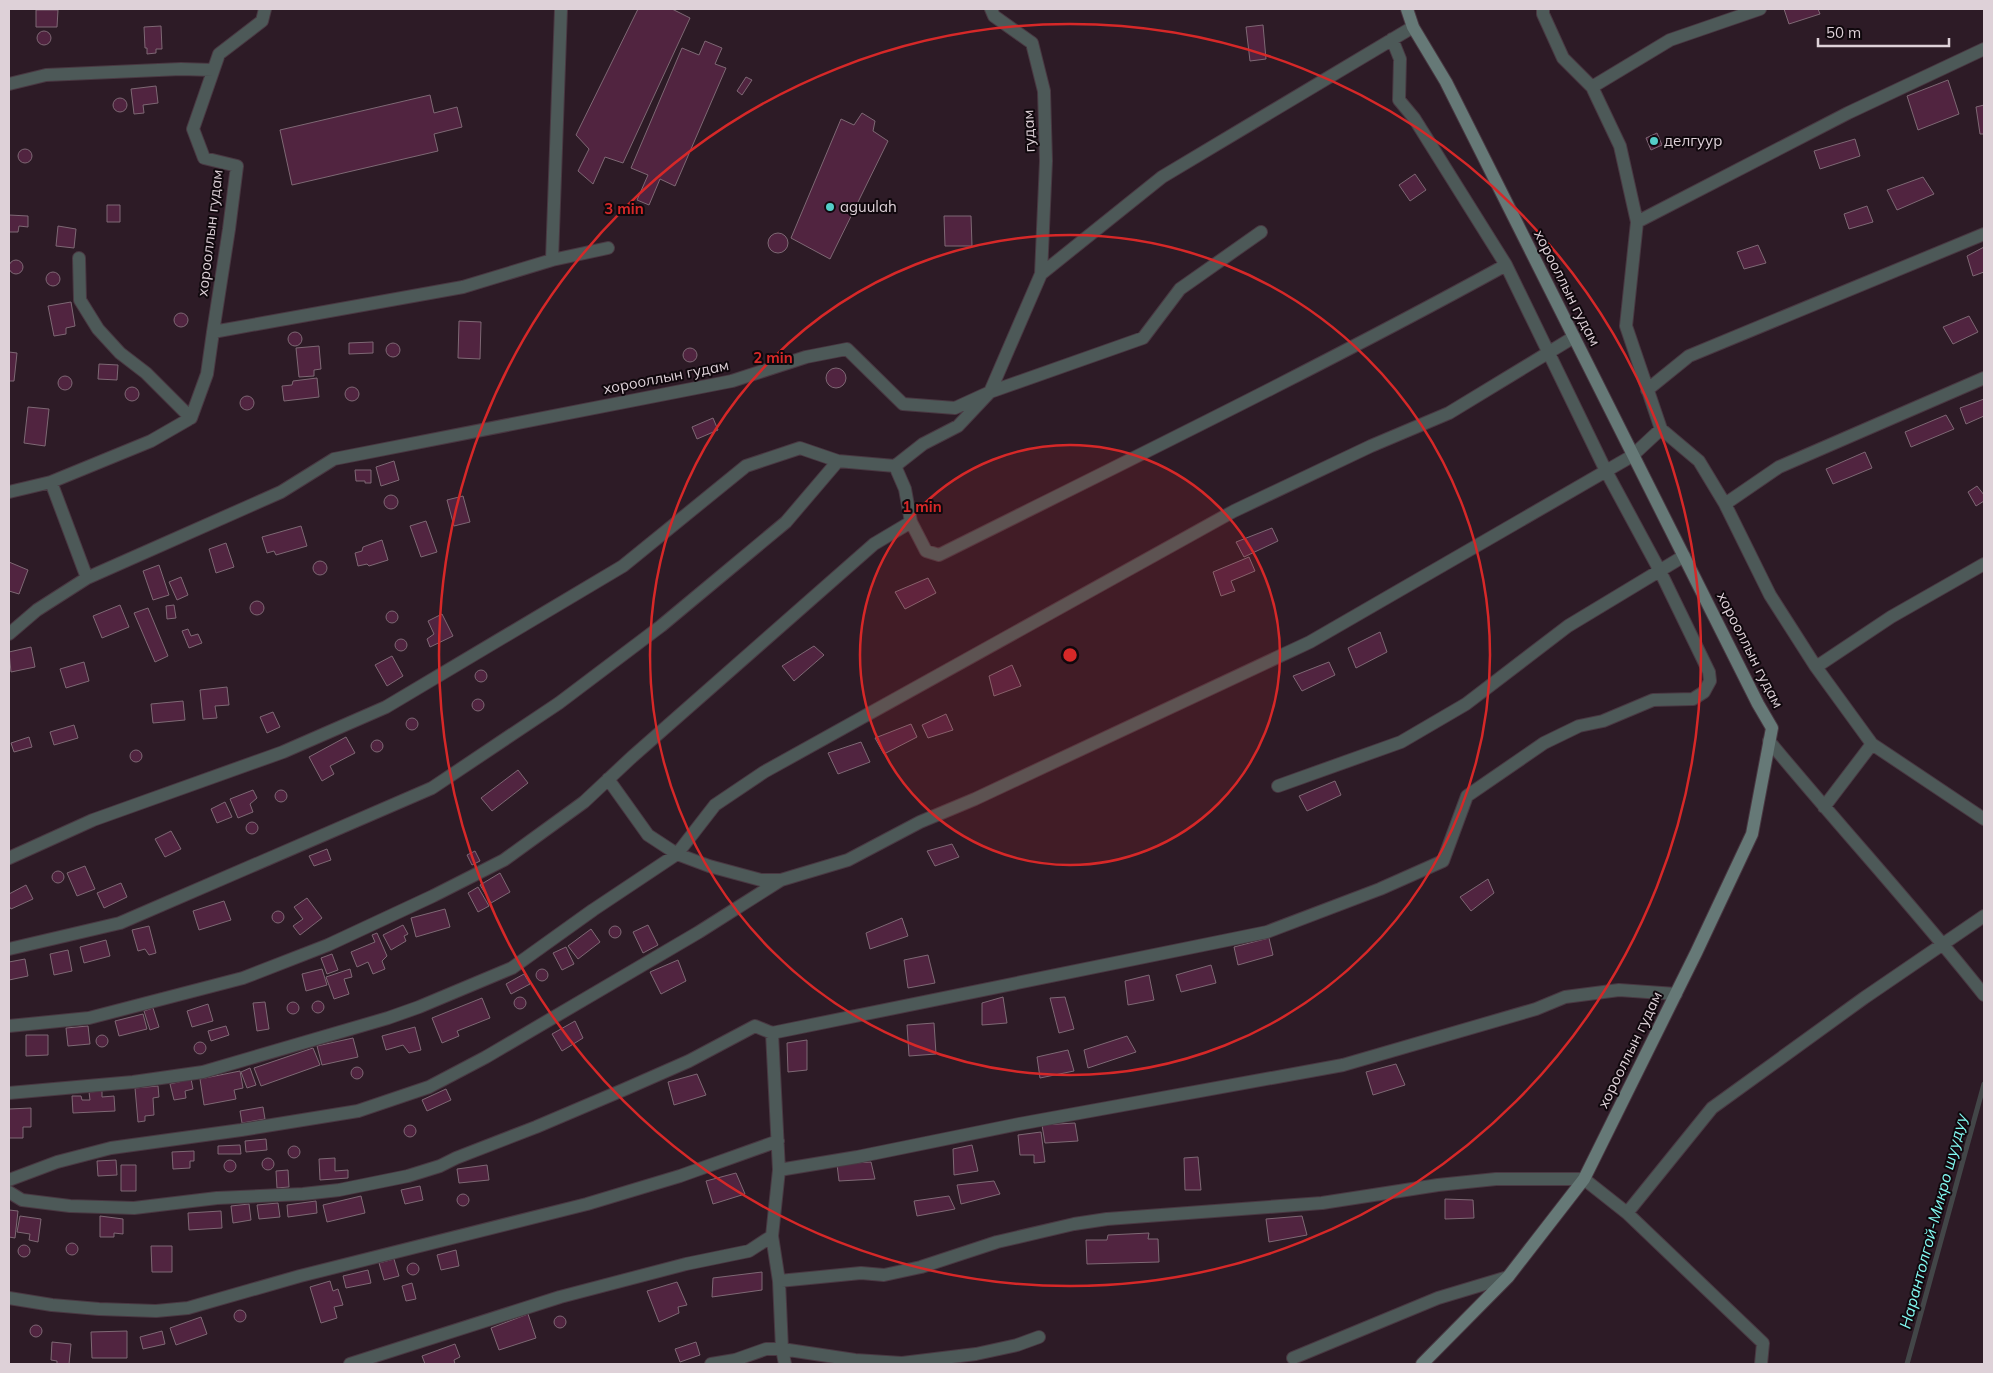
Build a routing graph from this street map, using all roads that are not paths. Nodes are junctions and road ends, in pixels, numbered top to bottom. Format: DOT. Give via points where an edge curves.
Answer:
graph roads {
  1 [pos="265,9"];
  2 [pos="561,9"];
  3 [pos="991,9"];
  4 [pos="1406,9"];
  5 [pos="1542,9"];
  6 [pos="1760,9"];
  7 [pos="1413,27"];
  8 [pos="1392,39"];
  9 [pos="1984,49"];
  10 [pos="213,70"];
  11 [pos="9,84"];
  12 [pos="1592,87"];
  13 [pos="1637,222"];
  14 [pos="1262,232"];
  15 [pos="1984,234"];
  16 [pos="608,248"];
  17 [pos="78,258"];
  18 [pos="552,260"];
  19 [pos="1506,265"];
  20 [pos="1041,274"];
  21 [pos="213,332"];
  22 [pos="1574,337"];
  23 [pos="1549,352"];
  24 [pos="1984,378"];
  25 [pos="1647,390"];
  26 [pos="990,392"];
  27 [pos="191,418"];
  28 [pos="1661,429"];
  29 [pos="1632,456"];
  30 [pos="838,461"];
  31 [pos="895,466"];
  32 [pos="1606,471"];
  33 [pos="51,482"];
  34 [pos="9,492"];
  35 [pos="1725,504"];
  36 [pos="911,522"];
  37 [pos="1684,556"];
  38 [pos="1984,564"];
  39 [pos="1660,571"];
  40 [pos="87,578"];
  41 [pos="9,634"];
  42 [pos="1816,666"];
  43 [pos="1769,741"];
  44 [pos="1872,744"];
  45 [pos="608,779"];
  46 [pos="1278,786"];
  47 [pos="1824,807"];
  48 [pos="1984,819"];
  49 [pos="677,854"];
  50 [pos="9,858"];
  51 [pos="781,880"];
  52 [pos="1984,916"];
  53 [pos="1943,944"];
  54 [pos="9,949"];
  55 [pos="1676,994"];
  56 [pos="1984,995"];
  57 [pos="9,1026"];
  58 [pos="772,1033"];
  59 [pos="9,1093"];
  60 [pos="778,1141"];
  61 [pos="779,1170"];
  62 [pos="1584,1179"];
  63 [pos="9,1180"];
  64 [pos="9,1192"];
  65 [pos="1628,1213"];
  66 [pos="772,1236"];
  67 [pos="1508,1277"];
  68 [pos="779,1281"];
  69 [pos="9,1298"];
  70 [pos="1039,1337"];
  71 [pos="782,1349"];
  72 [pos="1293,1358"];
  73 [pos="350,1364"];
  74 [pos="711,1364"];
  75 [pos="785,1364"];
  76 [pos="1422,1364"];
  77 [pos="1761,1364"];
  1 -- 10 [label="street, хорооллын гудам" via="262,21 219,54"];
  2 -- 18 [label="street"];
  3 -- 20 [label="street, гудам" via="994,16 1032,43 1044,91 1046,161"];
  4 -- 7 [label="main road, хорооллын гудам"];
  5 -- 12 [label="street" via="1563,58"];
  6 -- 12 [label="street" via="1670,40"];
  7 -- 8 [label="street"];
  7 -- 22 [label="main road, хорооллын гудам" via="1446,82"];
  8 -- 19 [label="street" via="1400,59 1399,100 1414,118"];
  8 -- 20 [label="street" via="1162,177"];
  9 -- 13 [label="street" via="1848,113"];
  10 -- 11 [label="street" via="46,75"];
  10 -- 21 [label="street, хорооллын гудам" via="193,129 204,158 237,166"];
  12 -- 13 [label="street" via="1620,146"];
  13 -- 25 [label="street" via="1626,326"];
  14 -- 26 [label="street, хорооллын гудам" via="1180,289 1143,338"];
  15 -- 25 [label="street" via="1690,356"];
  16 -- 18 [label="street"];
  17 -- 27 [label="street" via="80,300 98,329"];
  18 -- 21 [label="street" via="463,287"];
  19 -- 23 [label="street"];
  19 -- 36 [label="street" via="1235,408 939,555 926,551"];
  20 -- 26 [label="street"];
  21 -- 27 [label="street" via="207,374"];
  22 -- 23 [label="street"];
  22 -- 29 [label="main road, хорооллын гудам"];
  23 -- 32 [label="street"];
  23 -- 49 [label="street" via="1448,413 1234,510 764,772 715,805"];
  24 -- 35 [label="street" via="1778,467"];
  25 -- 28 [label="street"];
  26 -- 31 [label="street" via="958,426 923,444"];
  26 -- 40 [label="street, хорооллын гудам" via="955,408 903,404 848,349 806,357 732,381 334,458 281,492"];
  27 -- 33 [label="street" via="151,441"];
  28 -- 29 [label="street"];
  28 -- 35 [label="street" via="1699,461"];
  29 -- 32 [label="street"];
  29 -- 37 [label="main road, хорооллын гудам"];
  30 -- 31 [label="street"];
  30 -- 50 [label="street" via="800,448 746,466 623,566 386,707 283,752 93,820"];
  30 -- 54 [label="street" via="786,522 661,626 559,703 432,788 120,923"];
  31 -- 36 [label="street" via="905,489"];
  32 -- 39 [label="street"];
  32 -- 51 [label="street" via="1310,642 975,800 920,822 848,860"];
  33 -- 34 [label="street"];
  33 -- 40 [label="street"];
  35 -- 42 [label="street" via="1770,595"];
  36 -- 45 [label="street" via="874,544"];
  37 -- 39 [label="street"];
  37 -- 43 [label="main road, хорооллын гудам" via="1772,728"];
  38 -- 42 [label="street" via="1891,617"];
  39 -- 46 [label="street" via="1568,626 1466,704 1401,742"];
  39 -- 58 [label="street" via="1709,672 1710,682 1704,692 1692,699 1653,700 1603,721 1579,726 1544,743 1467,796 1443,861 1267,932"];
  40 -- 41 [label="street" via="37,610"];
  42 -- 44 [label="street"];
  43 -- 47 [label="street"];
  43 -- 55 [label="main road, хорооллын гудам" via="1752,834"];
  44 -- 47 [label="street"];
  44 -- 48 [label="street"];
  45 -- 49 [label="street" via="648,835"];
  45 -- 57 [label="street" via="584,802 504,860 328,945 243,978 89,1018"];
  47 -- 53 [label="street"];
  49 -- 51 [label="street" via="760,880"];
  49 -- 59 [label="street" via="512,968 419,1007 203,1072"];
  51 -- 63 [label="street" via="682,942 429,1087 358,1111 111,1148 57,1162"];
  52 -- 53 [label="street"];
  53 -- 56 [label="street"];
  53 -- 65 [label="street" via="1712,1108"];
  55 -- 61 [label="street" via="1619,990 1565,997 1536,1009 1342,1065"];
  55 -- 62 [label="main road, хорооллын гудам"];
  58 -- 60 [label="street"];
  58 -- 64 [label="street" via="755,1026 689,1061 588,1105 408,1176 330,1191 217,1198 134,1208 70,1206 22,1200"];
  60 -- 61 [label="street"];
  60 -- 69 [label="street" via="680,1176 587,1204 300,1276 188,1308 156,1311 99,1309"];
  61 -- 66 [label="street"];
  62 -- 65 [label="street"];
  62 -- 67 [label="main road, хорооллын гудам"];
  62 -- 68 [label="street" via="1496,1179 1322,1203 1107,1219 997,1242 921,1267 884,1275 861,1272"];
  65 -- 77 [label="street" via="1763,1343"];
  66 -- 68 [label="street"];
  66 -- 73 [label="street" via="749,1252 686,1264 560,1297"];
  67 -- 72 [label="street" via="1438,1298"];
  67 -- 76 [label="main road, хорооллын гудам"];
  68 -- 71 [label="street"];
  70 -- 71 [label="street" via="976,1354 902,1362 856,1360"];
  71 -- 74 [label="street" via="766,1349"];
  71 -- 75 [label="street"];
}
